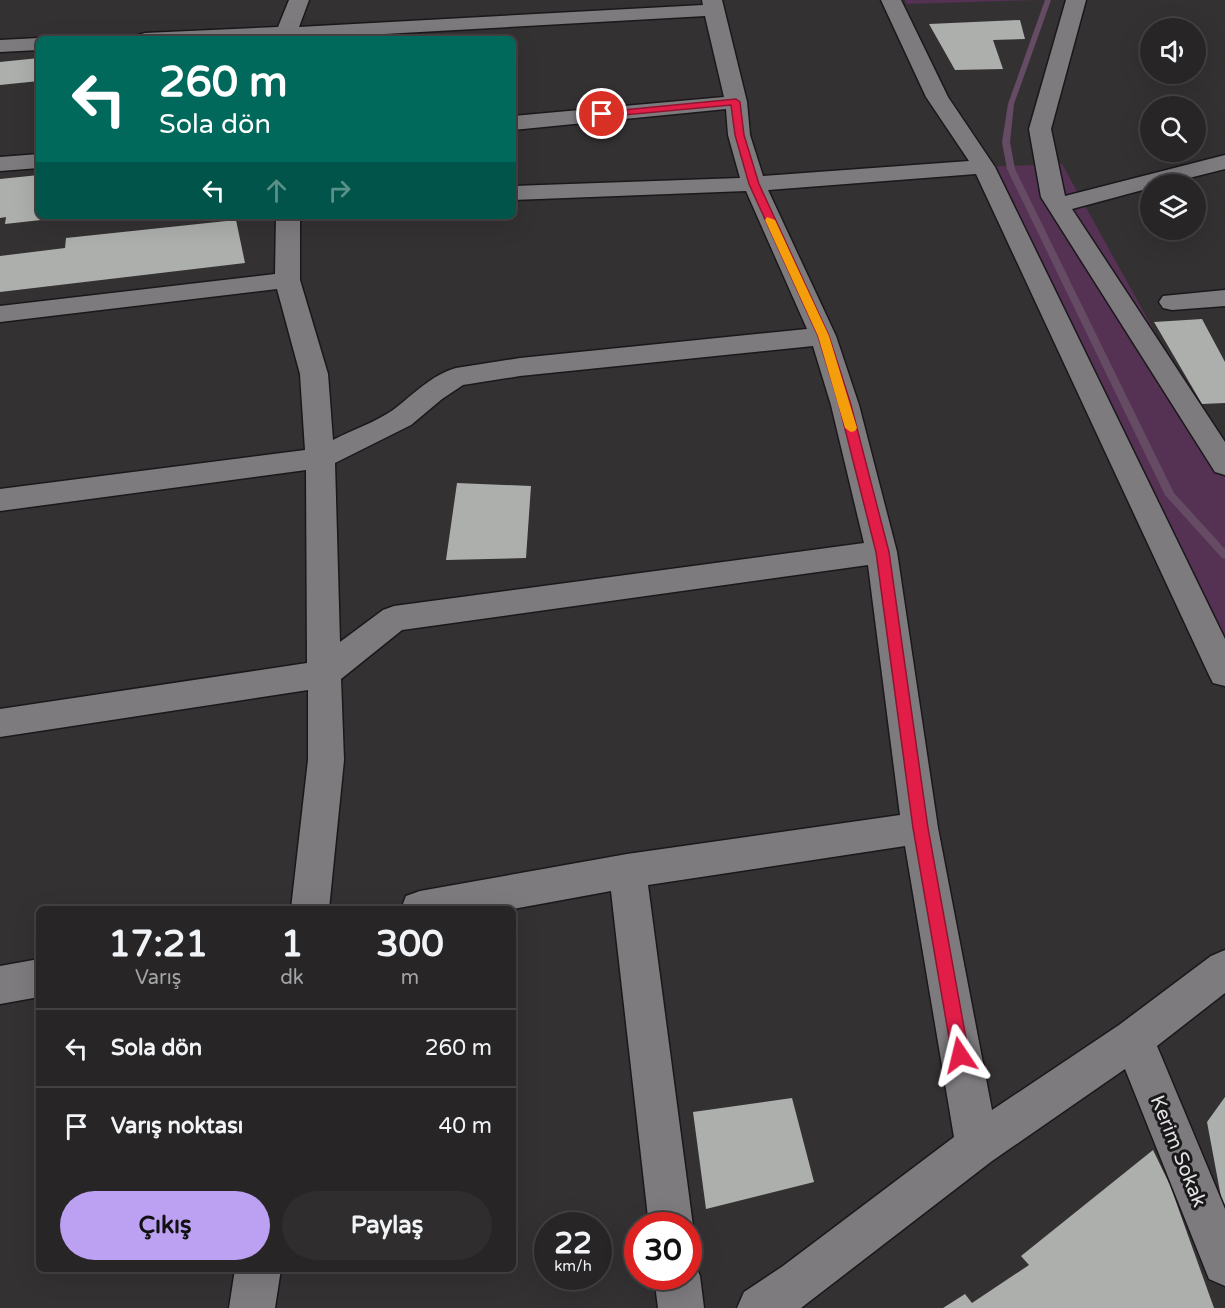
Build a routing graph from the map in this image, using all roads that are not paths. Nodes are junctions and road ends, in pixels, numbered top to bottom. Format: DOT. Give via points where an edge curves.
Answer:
graph roads {
  1 [pos="299,0"];
  2 [pos="891,0"];
  3 [pos="1076,0"];
  4 [pos="712,5"];
  5 [pos="435,33"];
  6 [pos="285,36"];
  7 [pos="36,44"];
  8 [pos="0,46"];
  9 [pos="736,102"];
  10 [pos="516,123"];
  11 [pos="36,161"];
  12 [pos="1225,162"];
  13 [pos="0,164"];
  14 [pos="984,167"];
  15 [pos="754,184"];
  16 [pos="516,193"];
  17 [pos="1059,206"];
  18 [pos="288,219"];
  19 [pos="287,280"];
  20 [pos="1225,298"];
  21 [pos="1172,302"];
  22 [pos="0,314"];
  23 [pos="823,336"];
  24 [pos="320,458"];
  25 [pos="1225,465"];
  26 [pos="0,500"];
  27 [pos="882,552"];
  28 [pos="1225,673"];
  29 [pos="323,674"];
  30 [pos="0,723"];
  31 [pos="920,828"];
  32 [pos="627,871"];
  33 [pos="310,906"];
  34 [pos="436,906"];
  35 [pos="1225,969"];
  36 [pos="36,979"];
  37 [pos="0,985"];
  38 [pos="1133,1039"];
  39 [pos="976,1146"];
  40 [pos="669,1212"];
  41 [pos="1225,1263"];
  42 [pos="258,1272"];
  43 [pos="679,1290"];
  44 [pos="252,1308"];
  45 [pos="681,1308"];
  46 [pos="760,1308"];
  1 -- 6 [label="street"];
  2 -- 14 [label="street" via="937,97"];
  3 -- 17 [label="street" via="1040,129 1053,197"];
  4 -- 5 [label="street"];
  4 -- 9 [label="street"];
  5 -- 6 [label="street"];
  7 -- 8 [label="street"];
  9 -- 10 [label="street"];
  9 -- 15 [label="street" via="739,135"];
  11 -- 13 [label="street"];
  12 -- 17 [label="street"];
  14 -- 15 [label="street"];
  14 -- 28 [label="street"];
  15 -- 16 [label="street"];
  15 -- 23 [label="street"];
  17 -- 25 [label="street"];
  18 -- 19 [label="street"];
  19 -- 22 [label="street"];
  19 -- 24 [label="street" via="314,374"];
  20 -- 21 [label="street"];
  23 -- 24 [label="street" via="456,377 401,418"];
  23 -- 27 [label="street" via="845,405"];
  24 -- 26 [label="street"];
  24 -- 29 [label="street"];
  27 -- 29 [label="street" via="394,619"];
  27 -- 31 [label="street"];
  29 -- 30 [label="street"];
  29 -- 33 [label="street" via="327,760"];
  31 -- 32 [label="street"];
  31 -- 39 [label="street"];
  32 -- 34 [label="street"];
  32 -- 40 [label="street"];
  35 -- 38 [label="street"];
  36 -- 37 [label="street"];
  38 -- 39 [label="street"];
  38 -- 41 [label="street, Kerim Sokak"];
  39 -- 46 [label="street"];
  42 -- 44 [label="street"];
  43 -- 45 [label="street"];
}
